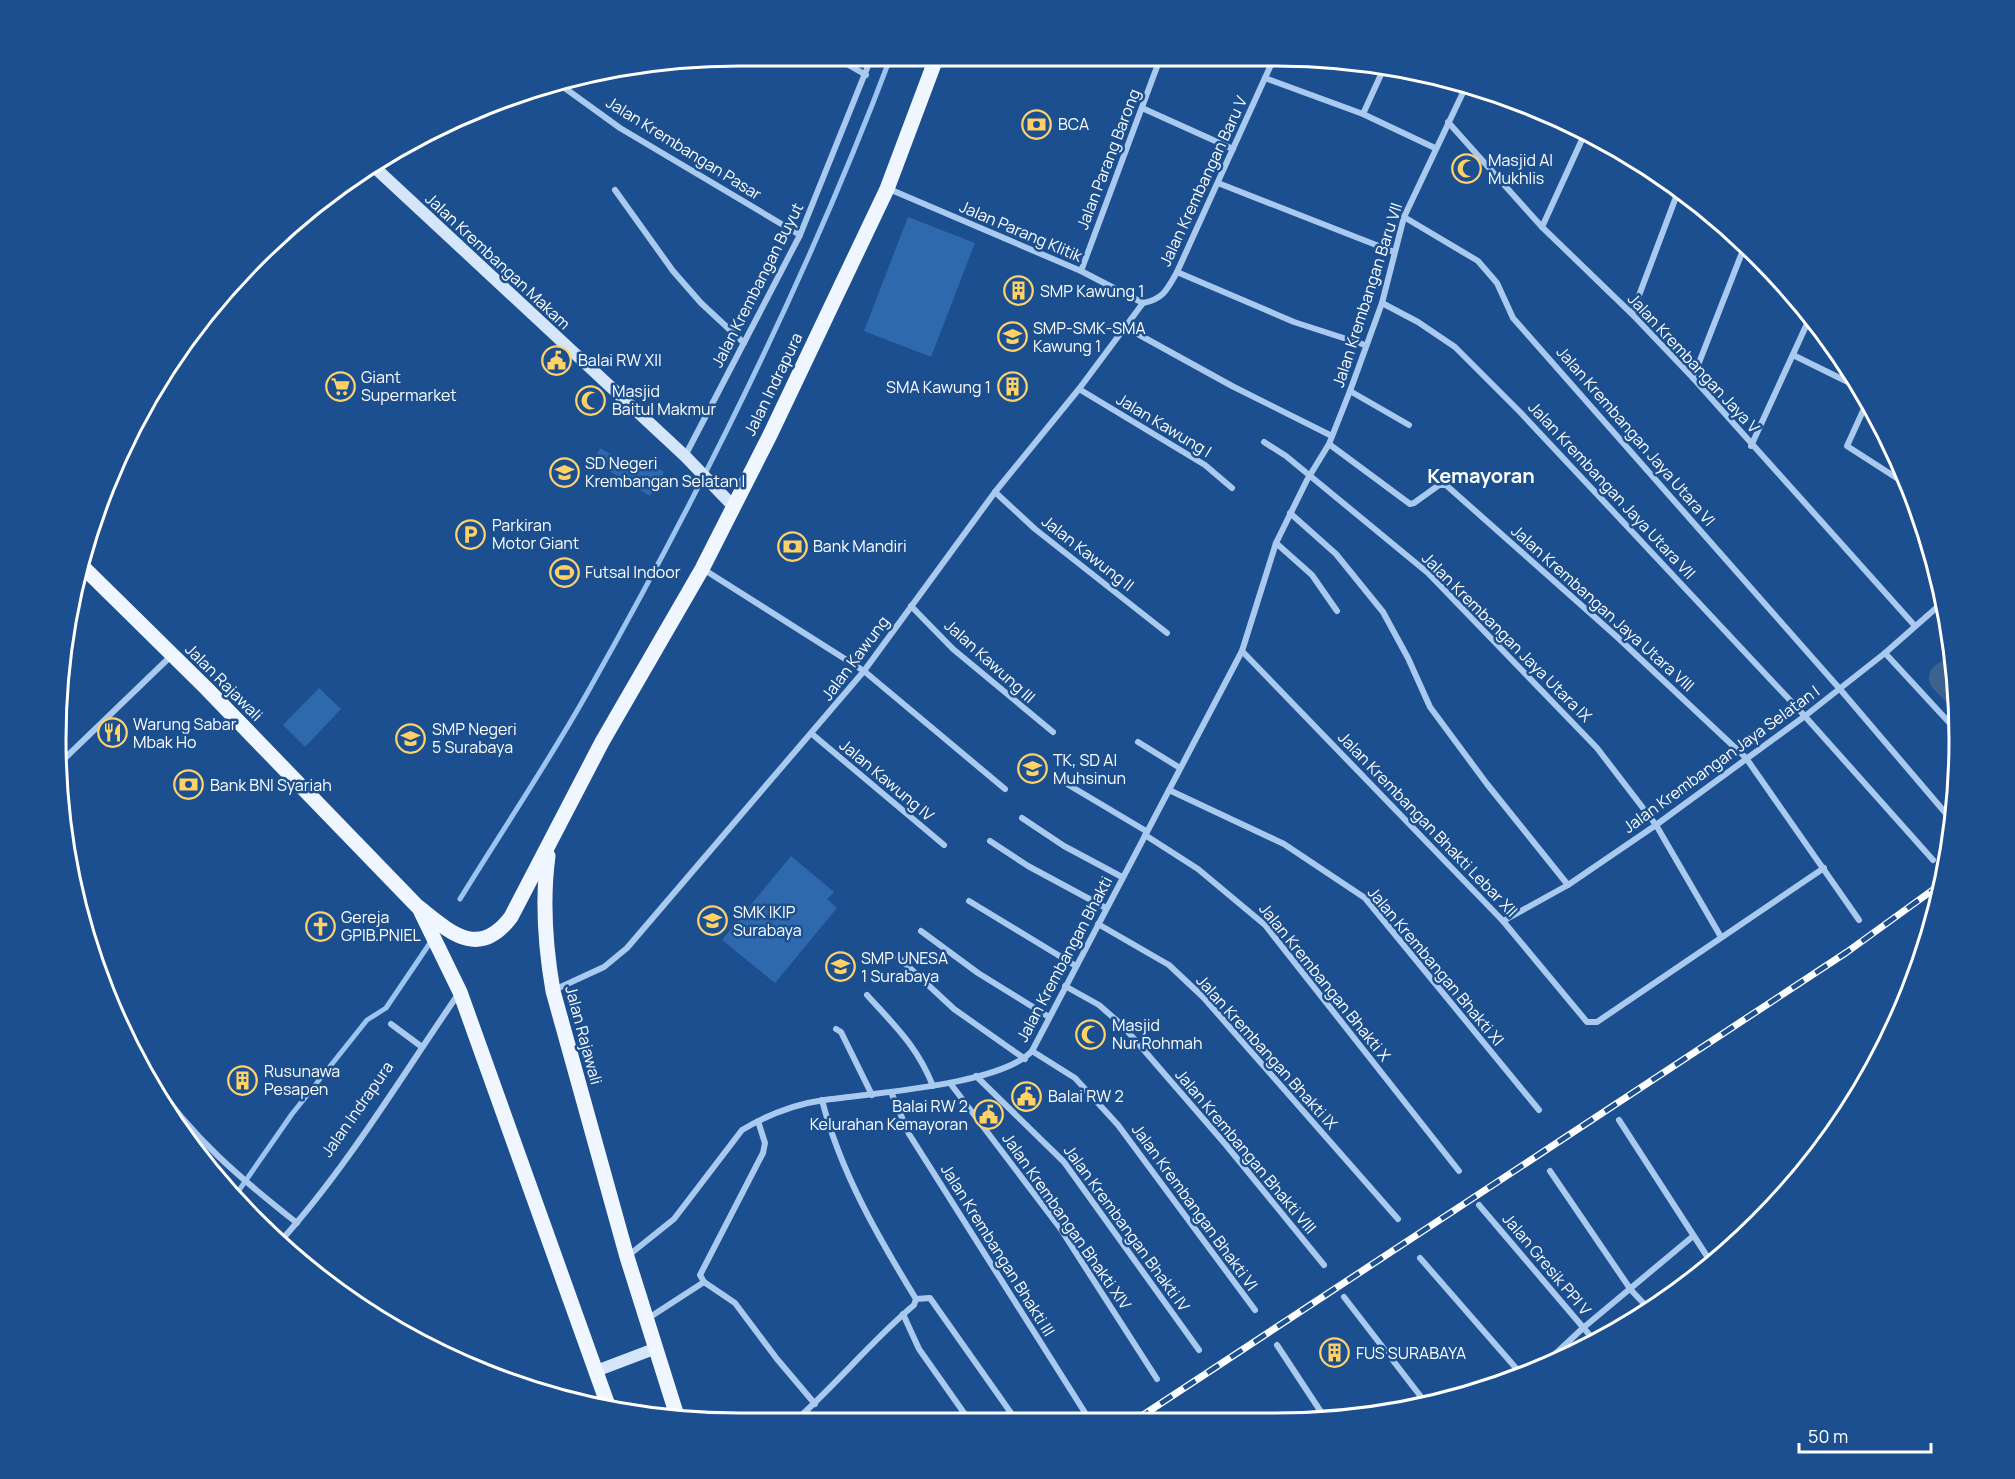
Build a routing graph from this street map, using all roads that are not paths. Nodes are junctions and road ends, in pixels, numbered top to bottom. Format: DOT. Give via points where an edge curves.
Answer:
graph roads {
  1 [pos="850,66"];
  2 [pos="869,66"];
  3 [pos="933,66"];
  4 [pos="1157,66"];
  5 [pos="1270,66"];
  6 [pos="866,75"];
  7 [pos="1381,75"];
  8 [pos="1265,78"];
  9 [pos="566,89"];
  10 [pos="1463,93"];
  11 [pos="1142,108"];
  12 [pos="1363,114"];
  13 [pos="1448,122"];
  14 [pos="1582,140"];
  15 [pos="1435,148"];
  16 [pos="1233,149"];
  17 [pos="379,171"];
  18 [pos="1218,183"];
  19 [pos="887,189"];
  20 [pos="615,190"];
  21 [pos="1676,198"];
  22 [pos="1404,217"];
  23 [pos="1542,227"];
  24 [pos="800,235"];
  25 [pos="1394,252"];
  26 [pos="1742,253"];
  27 [pos="1081,271"];
  28 [pos="1177,272"];
  29 [pos="1143,303"];
  30 [pos="1382,303"];
  31 [pos="1632,314"];
  32 [pos="1807,325"];
  33 [pos="1125,327"];
  34 [pos="744,343"];
  35 [pos="1365,345"];
  36 [pos="1793,355"];
  37 [pos="1693,378"];
  38 [pos="1845,380"];
  39 [pos="1079,389"];
  40 [pos="1350,391"];
  41 [pos="1863,411"];
  42 [pos="1409,425"];
  43 [pos="1332,436"];
  44 [pos="1264,442"];
  45 [pos="1329,444"];
  46 [pos="1751,446"];
  47 [pos="685,456"];
  48 [pos="1309,476"];
  49 [pos="1896,478"];
  50 [pos="1232,488"];
  51 [pos="995,492"];
  52 [pos="733,506"];
  53 [pos="1290,513"];
  54 [pos="1276,543"];
  55 [pos="702,569"];
  56 [pos="88,571"];
  57 [pos="911,606"];
  58 [pos="1936,608"];
  59 [pos="1337,611"];
  60 [pos="1915,626"];
  61 [pos="1167,633"];
  62 [pos="1242,651"];
  63 [pos="1886,653"];
  64 [pos="172,655"];
  65 [pos="864,671"];
  66 [pos="1839,688"];
  67 [pos="1805,716"];
  68 [pos="1949,722"];
  69 [pos="1053,732"];
  70 [pos="812,734"];
  71 [pos="1138,742"];
  72 [pos="66,757"];
  73 [pos="1746,758"];
  74 [pos="1180,768"];
  75 [pos="1057,778"];
  76 [pos="1005,789"];
  77 [pos="1169,790"];
  78 [pos="1945,812"];
  79 [pos="1022,818"];
  80 [pos="1656,825"];
  81 [pos="1146,833"];
  82 [pos="990,841"];
  83 [pos="549,844"];
  84 [pos="944,845"];
  85 [pos="1933,860"];
  86 [pos="1824,868"];
  87 [pos="1122,877"];
  88 [pos="1568,885"];
  89 [pos="969,902"];
  90 [pos="417,906"];
  91 [pos="1106,908"];
  92 [pos="1859,920"];
  93 [pos="1503,921"];
  94 [pos="1098,924"];
  95 [pos="921,931"];
  96 [pos="1720,938"];
  97 [pos="898,957"];
  98 [pos="1076,966"];
  99 [pos="1065,986"];
  100 [pos="553,991"];
  101 [pos="460,992"];
  102 [pos="867,995"];
  103 [pos="1049,1017"];
  104 [pos="391,1024"];
  105 [pos="836,1029"];
  106 [pos="422,1047"];
  107 [pos="1032,1051"];
  108 [pos="1025,1059"];
  109 [pos="976,1076"];
  110 [pos="950,1083"];
  111 [pos="933,1086"];
  112 [pos="891,1092"];
  113 [pos="872,1095"];
  114 [pos="822,1100"];
  115 [pos="1539,1110"];
  116 [pos="1619,1120"];
  117 [pos="758,1121"];
  118 [pos="188,1125"];
  119 [pos="1459,1171"];
  120 [pos="1550,1171"];
  121 [pos="1479,1206"];
  122 [pos="1398,1219"];
  123 [pos="297,1223"];
  124 [pos="285,1236"];
  125 [pos="1692,1237"];
  126 [pos="627,1257"];
  127 [pos="1707,1257"];
  128 [pos="1420,1258"];
  129 [pos="1323,1265"];
  130 [pos="704,1282"];
  131 [pos="1631,1290"];
  132 [pos="1344,1297"];
  133 [pos="915,1302"];
  134 [pos="1643,1303"];
  135 [pos="1255,1310"];
  136 [pos="903,1314"];
  137 [pos="645,1320"];
  138 [pos="1583,1328"];
  139 [pos="1589,1335"];
  140 [pos="1277,1345"];
  141 [pos="654,1349"];
  142 [pos="1199,1350"];
  143 [pos="1559,1350"];
  144 [pos="1516,1368"];
  145 [pos="596,1371"];
  146 [pos="1157,1379"];
  147 [pos="1422,1397"];
  148 [pos="605,1399"];
  149 [pos="815,1404"];
  150 [pos="675,1410"];
  151 [pos="1321,1412"];
  152 [pos="804,1413"];
  153 [pos="964,1413"];
  154 [pos="1011,1413"];
  155 [pos="1085,1413"];
  1 -- 6 [label="street"];
  2 -- 6 [label="street, Jalan Krembangan Buyut"];
  3 -- 19 [label="main road, Jalan Indrapura"];
  4 -- 11 [label="street, Jalan Parang Barong"];
  5 -- 8 [label="street, Jalan Krembangan Baru V"];
  6 -- 24 [label="street, Jalan Krembangan Buyut"];
  7 -- 12 [label="street"];
  8 -- 12 [label="street"];
  8 -- 16 [label="street, Jalan Krembangan Baru V"];
  9 -- 24 [label="street, Jalan Krembangan Pasar" via="620,128"];
  10 -- 13 [label="street, Jalan Krembangan Baru VII"];
  11 -- 16 [label="street"];
  11 -- 27 [label="street, Jalan Parang Barong"];
  12 -- 15 [label="street"];
  13 -- 15 [label="street, Jalan Krembangan Baru VII"];
  13 -- 23 [label="street, Jalan Krembangan Jaya V"];
  14 -- 23 [label="street"];
  15 -- 22 [label="street, Jalan Krembangan Baru VII"];
  16 -- 18 [label="street, Jalan Krembangan Baru V"];
  17 -- 47 [label="street, Jalan Krembangan Makam"];
  18 -- 25 [label="street"];
  18 -- 28 [label="street, Jalan Krembangan Baru V"];
  19 -- 27 [label="street, Jalan Parang Klitik"];
  19 -- 52 [label="main road, Jalan Indrapura"];
  20 -- 34 [label="street" via="673,271"];
  21 -- 31 [label="street"];
  22 -- 25 [label="street, Jalan Krembangan Baru VII"];
  22 -- 66 [label="street, Jalan Krembangan Jaya Utara VI" via="1478,261 1497,283 1514,318"];
  23 -- 31 [label="street, Jalan Krembangan Jaya V"];
  24 -- 34 [label="street, Jalan Krembangan Buyut"];
  25 -- 30 [label="street, Jalan Krembangan Baru VII"];
  26 -- 37 [label="street"];
  27 -- 29 [label="street, Jalan Parang Klitik"];
  28 -- 29 [label="street, Jalan Krembangan Baru V" via="1164,295"];
  28 -- 35 [label="street" via="1294,322"];
  29 -- 33 [label="street, Jalan Kawung"];
  30 -- 35 [label="street, Jalan Krembangan Baru VII"];
  30 -- 67 [label="street, Jalan Krembangan Jaya Utara VII" via="1455,347"];
  31 -- 37 [label="street, Jalan Krembangan Jaya V"];
  32 -- 36 [label="street"];
  33 -- 39 [label="street, Jalan Kawung"];
  33 -- 43 [label="street"];
  34 -- 47 [label="street, Jalan Krembangan Buyut"];
  35 -- 40 [label="street, Jalan Krembangan Baru VII"];
  36 -- 38 [label="street"];
  36 -- 46 [label="street"];
  37 -- 46 [label="street, Jalan Krembangan Jaya V"];
  39 -- 50 [label="street, Jalan Kawung I" via="1205,465"];
  39 -- 51 [label="street, Jalan Kawung"];
  40 -- 42 [label="street"];
  40 -- 43 [label="street, Jalan Krembangan Baru VII"];
  41 -- 49 [label="street" via="1847,446"];
  43 -- 45 [label="street, Jalan Krembangan Baru VII"];
  44 -- 48 [label="street, Jalan Krembangan Jaya Utara IX"];
  45 -- 48 [label="street, Jalan Krembangan Baru VII"];
  45 -- 73 [label="street, Jalan Krembangan Jaya Utara VIII" via="1410,504 1439,484 1446,485"];
  46 -- 60 [label="street, Jalan Krembangan Jaya V"];
  47 -- 52 [label="street, Jalan Krembangan Makam"];
  48 -- 53 [label="street, Jalan Krembangan Baru VII"];
  48 -- 80 [label="street, Jalan Krembangan Jaya Utara IX" via="1428,573 1506,651 1597,748"];
  51 -- 57 [label="street, Jalan Kawung"];
  51 -- 61 [label="street, Jalan Kawung II"];
  52 -- 55 [label="main road, Jalan Indrapura"];
  53 -- 54 [label="street, Jalan Krembangan Bhakti"];
  53 -- 88 [label="street" via="1336,554 1383,612 1430,707"];
  54 -- 59 [label="street" via="1312,575"];
  54 -- 62 [label="street, Jalan Krembangan Bhakti"];
  55 -- 65 [label="street"];
  55 -- 83 [label="main road, Jalan Indrapura" via="602,742"];
  56 -- 64 [label="main road, Jalan Rajawali"];
  57 -- 65 [label="street, Jalan Kawung"];
  57 -- 69 [label="street, Jalan Kawung III" via="953,649"];
  58 -- 60 [label="street, Jalan Krembangan Jaya Selatan I"];
  60 -- 63 [label="street, Jalan Krembangan Jaya Selatan I"];
  62 -- 74 [label="street, Jalan Krembangan Bhakti"];
  62 -- 93 [label="street, Jalan Krembangan Bhakti Lebar XII"];
  63 -- 66 [label="street, Jalan Krembangan Jaya Selatan I"];
  63 -- 68 [label="street"];
  64 -- 72 [label="street"];
  64 -- 90 [label="main road, Jalan Rajawali"];
  65 -- 70 [label="street, Jalan Kawung"];
  65 -- 76 [label="street"];
  66 -- 67 [label="street, Jalan Krembangan Jaya Selatan I"];
  66 -- 78 [label="street, Jalan Krembangan Jaya Utara VI"];
  67 -- 73 [label="street, Jalan Krembangan Jaya Selatan I"];
  67 -- 85 [label="street, Jalan Krembangan Jaya Utara VII"];
  70 -- 84 [label="street, Jalan Kawung IV"];
  70 -- 100 [label="street, Jalan Kawung" via="627,948 604,967"];
  71 -- 74 [label="street"];
  73 -- 80 [label="street, Jalan Krembangan Jaya Selatan I"];
  73 -- 86 [label="street, Jalan Krembangan Jaya Utara VIII"];
  74 -- 77 [label="street, Jalan Krembangan Bhakti"];
  75 -- 81 [label="street, Jalan Krembangan Bhakti X"];
  77 -- 81 [label="street, Jalan Krembangan Bhakti"];
  77 -- 115 [label="street, Jalan Krembangan Bhakti XI" via="1284,844 1365,898"];
  79 -- 87 [label="street"];
  80 -- 88 [label="street, Jalan Krembangan Jaya Selatan I"];
  80 -- 96 [label="street, Jalan Krembangan Jaya Utara IX"];
  81 -- 87 [label="street, Jalan Krembangan Bhakti"];
  81 -- 119 [label="street, Jalan Krembangan Bhakti X" via="1198,869 1265,925"];
  82 -- 91 [label="street"];
  83 -- 90 [label="main road, Jalan Rajawali" via="511,917 495,934 464,939"];
  83 -- 100 [label="main road, Jalan Rajawali" via="544,885 545,939"];
  86 -- 92 [label="street, Jalan Krembangan Jaya Utara VIII"];
  86 -- 96 [label="street"];
  87 -- 91 [label="street, Jalan Krembangan Bhakti"];
  88 -- 93 [label="street, Jalan Krembangan Jaya Selatan I"];
  89 -- 98 [label="street"];
  90 -- 101 [label="main road, Jalan Rajawali"];
  91 -- 94 [label="street, Jalan Krembangan Bhakti"];
  93 -- 96 [label="street, Jalan Krembangan Bhakti Lebar XII" via="1587,1022 1597,1022"];
  94 -- 98 [label="street, Jalan Krembangan Bhakti"];
  94 -- 122 [label="street, Jalan Krembangan Bhakti IX" via="1169,965 1203,997"];
  95 -- 103 [label="street" via="978,973"];
  97 -- 108 [label="street" via="954,1009"];
  98 -- 99 [label="street, Jalan Krembangan Bhakti"];
  99 -- 103 [label="street, Jalan Krembangan Bhakti"];
  99 -- 129 [label="street, Jalan Krembangan Bhakti VIII" via="1099,1005 1123,1026"];
  100 -- 126 [label="main road, Jalan Rajawali"];
  101 -- 106 [label="street, Jalan Indrapura"];
  101 -- 145 [label="main road, Jalan Rajawali"];
  102 -- 111 [label="street" via="912,1044"];
  103 -- 107 [label="street, Jalan Krembangan Bhakti"];
  104 -- 106 [label="street"];
  105 -- 113 [label="street"];
  106 -- 123 [label="street, Jalan Indrapura"];
  107 -- 108 [label="street, Jalan Krembangan Bhakti"];
  107 -- 135 [label="street, Jalan Krembangan Bhakti VI" via="1075,1077 1118,1125"];
  108 -- 109 [label="street, Jalan Krembangan Bhakti"];
  109 -- 110 [label="street, Jalan Krembangan Bhakti"];
  109 -- 142 [label="street, Jalan Krembangan Bhakti IV" via="1064,1162"];
  110 -- 111 [label="street, Jalan Krembangan Bhakti"];
  110 -- 146 [label="street, Jalan Krembangan Bhakti XIV" via="1060,1228"];
  111 -- 112 [label="street, Jalan Krembangan Bhakti"];
  112 -- 113 [label="street, Jalan Krembangan Bhakti"];
  112 -- 155 [label="street, Jalan Krembangan Bhakti III" via="915,1144"];
  113 -- 114 [label="street, Jalan Krembangan Bhakti"];
  114 -- 117 [label="street, Jalan Krembangan Bhakti"];
  114 -- 133 [label="street" via="866,1214"];
  116 -- 125 [label="street"];
  117 -- 126 [label="street, Jalan Krembangan Bhakti" via="742,1130 674,1219"];
  117 -- 130 [label="street" via="765,1149 700,1275"];
  118 -- 123 [label="street" via="238,1178"];
  120 -- 131 [label="street"];
  121 -- 138 [label="street, Jalan Gresik PPI V"];
  123 -- 124 [label="street, Jalan Indrapura"];
  125 -- 127 [label="street"];
  125 -- 131 [label="street"];
  126 -- 137 [label="main road, Jalan Rajawali"];
  128 -- 144 [label="street"];
  130 -- 137 [label="street"];
  130 -- 149 [label="street" via="735,1303"];
  131 -- 134 [label="street"];
  131 -- 138 [label="street"];
  132 -- 147 [label="street"];
  133 -- 136 [label="street"];
  133 -- 154 [label="street" via="930,1298"];
  136 -- 149 [label="street"];
  136 -- 153 [label="street" via="919,1348"];
  137 -- 141 [label="main road, Jalan Rajawali"];
  138 -- 139 [label="street, Jalan Gresik PPI V"];
  138 -- 143 [label="street"];
  140 -- 151 [label="street"];
  141 -- 145 [label="street"];
  141 -- 150 [label="main road, Jalan Rajawali"];
  145 -- 148 [label="main road, Jalan Rajawali"];
  149 -- 152 [label="street"];
}
